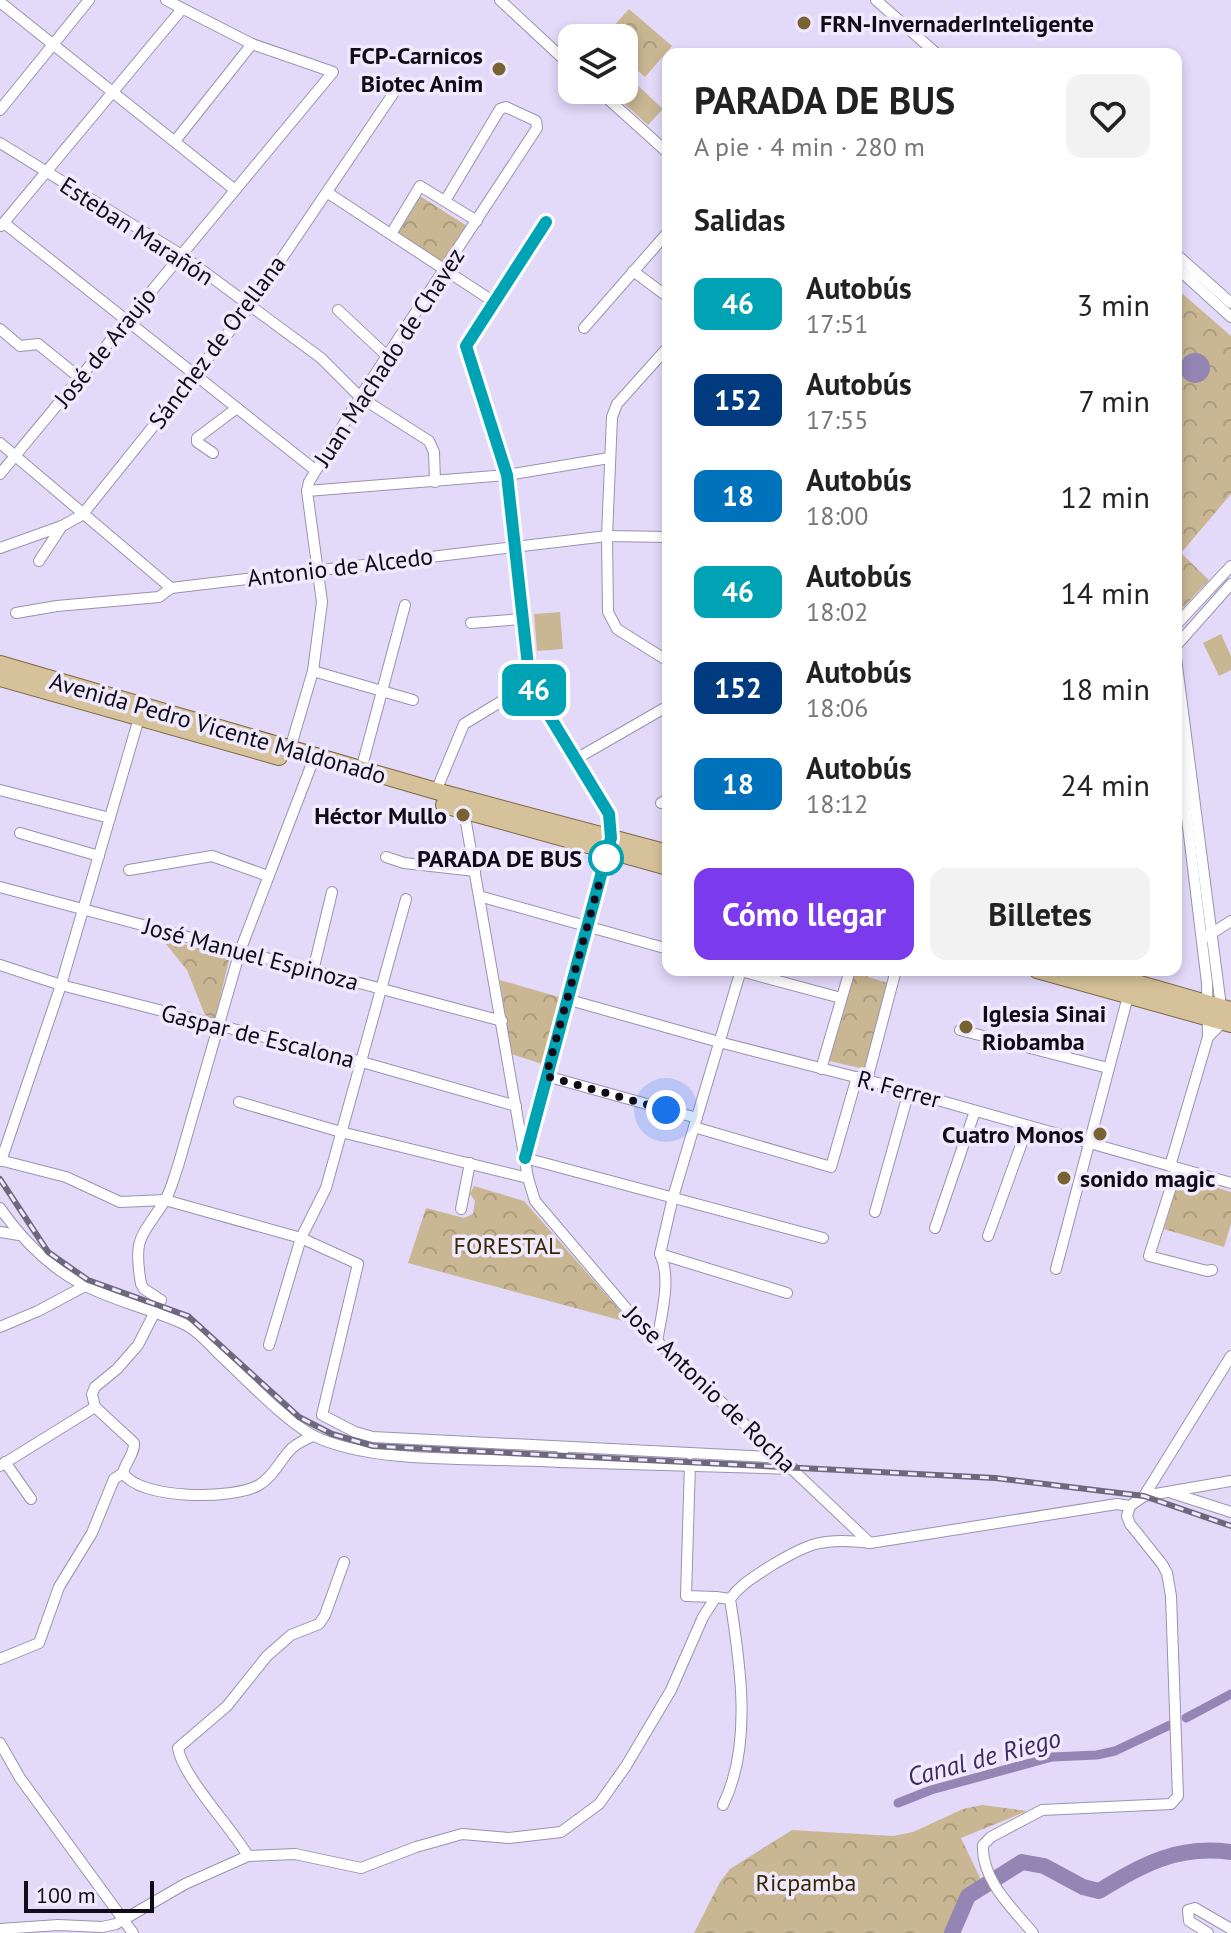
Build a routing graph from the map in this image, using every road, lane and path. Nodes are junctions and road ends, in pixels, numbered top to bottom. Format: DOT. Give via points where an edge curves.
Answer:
graph roads {
  1 [pos="89,0"];
  2 [pos="166,0"];
  3 [pos="500,0"];
  4 [pos="876,0"];
  5 [pos="0,2"];
  6 [pos="182,9"];
  7 [pos="252,44"];
  8 [pos="54,45"];
  9 [pos="930,48"];
  10 [pos="558,54"];
  11 [pos="114,91"];
  12 [pos="395,91"];
  13 [pos="614,104"];
  14 [pos="0,110"];
  15 [pos="175,141"];
  16 [pos="0,143"];
  17 [pos="662,148"];
  18 [pos="47,172"];
  19 [pos="235,190"];
  20 [pos="328,193"];
  21 [pos="445,201"];
  22 [pos="477,221"];
  23 [pos="546,222"];
  24 [pos="2,225"];
  25 [pos="391,234"];
  26 [pos="662,239"];
  27 [pos="180,254"];
  28 [pos="1182,259"];
  29 [pos="445,269"];
  30 [pos="633,271"];
  31 [pos="1182,272"];
  32 [pos="662,293"];
  33 [pos="494,302"];
  34 [pos="1231,303"];
  35 [pos="249,307"];
  36 [pos="338,310"];
  37 [pos="1231,317"];
  38 [pos="127,319"];
  39 [pos="584,328"];
  40 [pos="0,329"];
  41 [pos="662,354"];
  42 [pos="387,356"];
  43 [pos="195,374"];
  44 [pos="80,378"];
  45 [pos="360,397"];
  46 [pos="237,408"];
  47 [pos="0,443"];
  48 [pos="213,453"];
  49 [pos="16,457"];
  50 [pos="609,458"];
  51 [pos="315,470"];
  52 [pos="0,474"];
  53 [pos="507,475"];
  54 [pos="435,482"];
  55 [pos="307,491"];
  56 [pos="82,515"];
  57 [pos="62,526"];
  58 [pos="607,536"];
  59 [pos="662,537"];
  60 [pos="515,546"];
  61 [pos="0,548"];
  62 [pos="39,561"];
  63 [pos="1231,566"];
  64 [pos="319,569"];
  65 [pos="1231,584"];
  66 [pos="171,588"];
  67 [pos="405,605"];
  68 [pos="16,613"];
  69 [pos="522,619"];
  70 [pos="1182,619"];
  71 [pos="471,623"];
  72 [pos="1182,639"];
  73 [pos="662,657"];
  74 [pos="0,664"];
  75 [pos="313,671"];
  76 [pos="0,678"];
  77 [pos="530,684"];
  78 [pos="382,691"];
  79 [pos="413,700"];
  80 [pos="662,709"];
  81 [pos="1182,714"];
  82 [pos="139,718"];
  83 [pos="290,749"];
  84 [pos="576,759"];
  85 [pos="311,766"];
  86 [pos="361,770"];
  87 [pos="1182,770"];
  88 [pos="0,790"];
  89 [pos="436,791"];
  90 [pos="464,811"];
  91 [pos="110,818"];
  92 [pos="20,833"];
  93 [pos="609,844"];
  94 [pos="662,852"];
  95 [pos="99,856"];
  96 [pos="386,857"];
  97 [pos="662,865"];
  98 [pos="129,870"];
  99 [pos="475,871"];
  100 [pos="268,876"];
  101 [pos="0,887"];
  102 [pos="332,892"];
  103 [pos="479,896"];
  104 [pos="406,899"];
  105 [pos="83,909"];
  106 [pos="1231,921"];
  107 [pos="587,925"];
  108 [pos="1206,937"];
  109 [pos="662,947"];
  110 [pos="240,951"];
  111 [pos="0,965"];
  112 [pos="313,971"];
  113 [pos="738,976"];
  114 [pos="762,976"];
  115 [pos="848,976"];
  116 [pos="894,976"];
  117 [pos="1058,976"];
  118 [pos="1109,976"];
  119 [pos="61,985"];
  120 [pos="383,989"];
  121 [pos="1128,996"];
  122 [pos="841,998"];
  123 [pos="566,999"];
  124 [pos="1221,1014"];
  125 [pos="502,1021"];
  126 [pos="219,1026"];
  127 [pos="960,1030"];
  128 [pos="719,1042"];
  129 [pos="362,1062"];
  130 [pos="1108,1068"];
  131 [pos="821,1069"];
  132 [pos="546,1076"];
  133 [pos="862,1078"];
  134 [pos="909,1091"];
  135 [pos="239,1102"];
  136 [pos="516,1106"];
  137 [pos="975,1111"];
  138 [pos="695,1123"];
  139 [pos="1028,1126"];
  140 [pos="341,1132"];
  141 [pos="1089,1143"];
  142 [pos="525,1158"];
  143 [pos="0,1161"];
  144 [pos="470,1163"];
  145 [pos="1174,1167"];
  146 [pos="528,1178"];
  147 [pos="1231,1183"];
  148 [pos="673,1197"];
  149 [pos="165,1200"];
  150 [pos="0,1208"];
  151 [pos="461,1209"];
  152 [pos="875,1212"];
  153 [pos="935,1228"];
  154 [pos="0,1232"];
  155 [pos="19,1235"];
  156 [pos="988,1236"];
  157 [pos="301,1238"];
  158 [pos="823,1238"];
  159 [pos="660,1254"];
  160 [pos="1056,1269"];
  161 [pos="1212,1270"];
  162 [pos="85,1286"];
  163 [pos="787,1293"];
  164 [pos="155,1311"];
  165 [pos="0,1327"];
  166 [pos="657,1342"];
  167 [pos="269,1345"];
  168 [pos="1231,1356"];
  169 [pos="95,1407"];
  170 [pos="313,1436"];
  171 [pos="564,1447"];
  172 [pos="691,1453"];
  173 [pos="778,1455"];
  174 [pos="560,1462"];
  175 [pos="3,1464"];
  176 [pos="690,1468"];
  177 [pos="794,1469"];
  178 [pos="123,1473"];
  179 [pos="1231,1481"];
  180 [pos="1217,1483"];
  181 [pos="1167,1492"];
  182 [pos="1144,1496"];
  183 [pos="31,1499"];
  184 [pos="1130,1506"];
  185 [pos="1218,1508"];
  186 [pos="1231,1512"];
  187 [pos="870,1543"];
  188 [pos="344,1562"];
  189 [pos="716,1597"];
  190 [pos="730,1599"];
  191 [pos="0,1659"];
  192 [pos="0,1743"];
  193 [pos="723,1805"];
  194 [pos="248,1856"];
  195 [pos="123,1918"];
  196 [pos="0,1929"];
  197 [pos="1231,1929"];
  198 [pos="133,1933"];
  199 [pos="1033,1933"];
  200 [pos="1208,1933"];
  1 -- 8 [label="street"];
  2 -- 6 [label="street"];
  3 -- 10 [label="street"];
  4 -- 9 [label="street"];
  5 -- 8 [label="street"];
  6 -- 7 [label="street"];
  6 -- 11 [label="street"];
  7 -- 15 [label="street"];
  7 -- 19 [label="street, José de Araujo" via="333,72"];
  8 -- 11 [label="street"];
  8 -- 14 [label="street"];
  11 -- 15 [label="street"];
  11 -- 18 [label="street"];
  12 -- 20 [label="street, Sánchez de Orellana"];
  13 -- 17 [label="street"];
  15 -- 19 [label="street"];
  16 -- 18 [label="street, Esteban Marañón"];
  18 -- 24 [label="street"];
  18 -- 27 [label="street, Esteban Marañón"];
  19 -- 27 [label="street, José de Araujo"];
  20 -- 25 [label="street"];
  20 -- 35 [label="street, Sánchez de Orellana"];
  21 -- 22 [label="street"];
  21 -- 22 [label="street, Juan Machado de Chavez" via="500,109 506,107 537,124"];
  21 -- 25 [label="street" via="420,186"];
  22 -- 29 [label="street, Juan Machado de Chavez"];
  23 -- 33 [label="street"];
  24 -- 38 [label="street"];
  25 -- 29 [label="street"];
  26 -- 30 [label="street"];
  27 -- 35 [label="street, Esteban Marañón"];
  27 -- 38 [label="street, José de Araujo"];
  28 -- 34 [label="street"];
  29 -- 33 [label="street"];
  29 -- 42 [label="street, Juan Machado de Chavez"];
  30 -- 32 [label="street"];
  30 -- 39 [label="street"];
  31 -- 37 [label="street"];
  33 -- 53 [label="street" via="466,346"];
  35 -- 43 [label="street, Sánchez de Orellana"];
  35 -- 45 [label="street, Esteban Marañón" via="321,358"];
  36 -- 42 [label="street"];
  38 -- 43 [label="street"];
  38 -- 44 [label="street, José de Araujo"];
  40 -- 44 [label="street" via="20,346 38,344"];
  41 -- 50 [label="street" via="617,404"];
  42 -- 45 [label="street, Juan Machado de Chavez"];
  43 -- 46 [label="street"];
  43 -- 56 [label="street, Sánchez de Orellana"];
  44 -- 49 [label="street, José de Araujo"];
  45 -- 51 [label="street, Juan Machado de Chavez"];
  45 -- 54 [label="street, Esteban Marañón" via="429,441"];
  46 -- 48 [label="street" via="197,438"];
  46 -- 51 [label="street"];
  47 -- 49 [label="street"];
  49 -- 52 [label="street, José de Araujo"];
  49 -- 56 [label="street"];
  50 -- 53 [label="street"];
  50 -- 58 [label="street"];
  51 -- 55 [label="street, Juan Machado de Chavez"];
  53 -- 54 [label="street"];
  53 -- 60 [label="street"];
  54 -- 55 [label="street"];
  55 -- 64 [label="street, Juan Machado de Chavez"];
  56 -- 57 [label="street, Sánchez de Orellana"];
  56 -- 66 [label="street"];
  57 -- 61 [label="street, Sánchez de Orellana"];
  57 -- 62 [label="street"];
  58 -- 59 [label="street, Antonio de Alcedo"];
  58 -- 60 [label="street, Antonio de Alcedo"];
  58 -- 73 [label="street" via="611,621"];
  60 -- 64 [label="street, Antonio de Alcedo"];
  60 -- 69 [label="street"];
  63 -- 70 [label="street"];
  64 -- 66 [label="street, Antonio de Alcedo"];
  64 -- 75 [label="street, Juan Machado de Chavez" via="322,602"];
  65 -- 72 [label="street"];
  66 -- 68 [label="street, Antonio de Alcedo" via="159,597"];
  67 -- 78 [label="street"];
  69 -- 71 [label="street"];
  69 -- 77 [label="street"];
  74 -- 83 [label="main road, Avenida Pedro Vicente Maldonado"];
  75 -- 78 [label="street"];
  75 -- 83 [label="street, Juan Machado de Chavez"];
  76 -- 82 [label="main road, Avenida Pedro Vicente Maldonado"];
  77 -- 84 [label="street"];
  77 -- 89 [label="street" via="464,724"];
  78 -- 79 [label="street"];
  78 -- 86 [label="street"];
  80 -- 84 [label="street"];
  81 -- 108 [label="street"];
  82 -- 85 [label="main road, Avenida Pedro Vicente Maldonado"];
  82 -- 91 [label="street"];
  83 -- 86 [label="main road, Avenida Pedro Vicente Maldonado"];
  84 -- 93 [label="street" via="609,814"];
  85 -- 90 [label="main road, Avenida Pedro Vicente Maldonado"];
  85 -- 100 [label="street"];
  86 -- 89 [label="main road, Avenida Pedro Vicente Maldonado"];
  87 -- 108 [label="street"];
  88 -- 91 [label="street"];
  89 -- 93 [label="main road, Avenida Pedro Vicente Maldonado"];
  90 -- 93 [label="main road, Avenida Pedro Vicente Maldonado"];
  90 -- 99 [label="street, Jose Antonio de Rocha"];
  91 -- 95 [label="street"];
  92 -- 95 [label="street"];
  93 -- 94 [label="main road, Avenida Pedro Vicente Maldonado"];
  93 -- 97 [label="main road, Avenida Pedro Vicente Maldonado"];
  93 -- 107 [label="street"];
  95 -- 105 [label="street"];
  96 -- 99 [label="street"];
  98 -- 100 [label="street" via="212,856"];
  99 -- 103 [label="street, Jose Antonio de Rocha"];
  100 -- 110 [label="street"];
  101 -- 105 [label="street, José Manuel Espinoza"];
  102 -- 112 [label="street"];
  103 -- 107 [label="street"];
  103 -- 125 [label="street, Jose Antonio de Rocha"];
  104 -- 120 [label="street"];
  105 -- 110 [label="street, José Manuel Espinoza"];
  105 -- 119 [label="street"];
  106 -- 108 [label="street"];
  107 -- 109 [label="street"];
  107 -- 123 [label="street"];
  108 -- 124 [label="street"];
  110 -- 112 [label="street, José Manuel Espinoza"];
  110 -- 126 [label="street"];
  111 -- 119 [label="street, Gaspar de Escalona"];
  112 -- 120 [label="street, José Manuel Espinoza"];
  113 -- 128 [label="street"];
  114 -- 122 [label="street"];
  115 -- 122 [label="street"];
  116 -- 133 [label="street"];
  117 -- 121 [label="main road"];
  118 -- 124 [label="main road"];
  119 -- 126 [label="street, Gaspar de Escalona"];
  119 -- 143 [label="street"];
  120 -- 125 [label="street, José Manuel Espinoza"];
  120 -- 129 [label="street"];
  121 -- 124 [label="main road"];
  121 -- 130 [label="street"];
  122 -- 131 [label="street"];
  123 -- 128 [label="street, R. Ferrer"];
  123 -- 132 [label="street"];
  124 -- 145 [label="street" via="1208,1037"];
  125 -- 136 [label="street, Jose Antonio de Rocha"];
  126 -- 129 [label="street, Gaspar de Escalona"];
  126 -- 149 [label="street"];
  127 -- 130 [label="street"];
  128 -- 131 [label="street, R. Ferrer"];
  128 -- 138 [label="street"];
  129 -- 136 [label="street, Gaspar de Escalona"];
  129 -- 140 [label="street"];
  130 -- 141 [label="street"];
  131 -- 133 [label="street, R. Ferrer"];
  132 -- 138 [label="street"];
  132 -- 142 [label="street"];
  133 -- 134 [label="street, R. Ferrer"];
  133 -- 138 [label="street" via="831,1167"];
  134 -- 137 [label="street, R. Ferrer"];
  134 -- 152 [label="street"];
  135 -- 140 [label="street"];
  136 -- 142 [label="street, Jose Antonio de Rocha"];
  137 -- 139 [label="street, R. Ferrer"];
  137 -- 153 [label="street"];
  138 -- 148 [label="street"];
  139 -- 141 [label="street, R. Ferrer"];
  139 -- 156 [label="street"];
  140 -- 144 [label="street"];
  140 -- 157 [label="street" via="326,1188"];
  141 -- 145 [label="street, R. Ferrer"];
  141 -- 160 [label="street"];
  142 -- 146 [label="street, Jose Antonio de Rocha"];
  142 -- 148 [label="street"];
  143 -- 149 [label="street" via="66,1177 120,1202"];
  144 -- 146 [label="street"];
  144 -- 151 [label="street"];
  145 -- 147 [label="street, R. Ferrer"];
  145 -- 161 [label="street" via="1149,1256"];
  146 -- 166 [label="street, Jose Antonio de Rocha" via="535,1201"];
  148 -- 158 [label="street"];
  148 -- 159 [label="street"];
  149 -- 157 [label="street"];
  149 -- 164 [label="street" via="137,1249 141,1284 161,1300"];
  150 -- 155 [label="street"];
  154 -- 155 [label="street"];
  155 -- 162 [label="street"];
  157 -- 167 [label="street"];
  157 -- 171 [label="street" via="358,1264 322,1415 373,1437"];
  159 -- 163 [label="street"];
  159 -- 166 [label="street" via="665,1278"];
  162 -- 164 [label="street"];
  162 -- 165 [label="street"];
  164 -- 169 [label="street" via="138,1345 95,1387"];
  164 -- 170 [label="street" via="190,1327"];
  166 -- 173 [label="street, Jose Antonio de Rocha"];
  168 -- 182 [label="street"];
  169 -- 175 [label="street"];
  169 -- 178 [label="street" via="134,1443"];
  170 -- 174 [label="street" via="361,1451"];
  170 -- 178 [label="street" via="292,1448 279,1467 249,1490 174,1493 138,1486"];
  171 -- 172 [label="street"];
  171 -- 174 [label="street"];
  172 -- 173 [label="street"];
  172 -- 176 [label="street"];
  173 -- 177 [label="street, Jose Antonio de Rocha"];
  174 -- 176 [label="street"];
  175 -- 183 [label="street"];
  176 -- 177 [label="street"];
  176 -- 189 [label="street" via="686,1596"];
  177 -- 187 [label="street, Jose Antonio de Rocha"];
  178 -- 191 [label="street" via="114,1479 92,1533 59,1587 39,1643"];
  179 -- 180 [label="street"];
  180 -- 181 [label="street"];
  180 -- 185 [label="street" via="1213,1495"];
  181 -- 182 [label="street"];
  181 -- 185 [label="street"];
  182 -- 184 [label="street"];
  184 -- 187 [label="street"];
  184 -- 199 [label="street" via="1130,1524 1167,1573 1171,1596 1178,1796 1171,1804 1042,1810 991,1837 983,1845 986,1871"];
  185 -- 186 [label="street"];
  187 -- 190 [label="street" via="843,1539 802,1547 740,1585"];
  188 -- 194 [label="street" via="319,1624 291,1635 267,1656 227,1706 178,1748 192,1777"];
  189 -- 190 [label="street"];
  189 -- 194 [label="street" via="626,1766 599,1804 561,1832 509,1838 462,1834 361,1868 295,1854"];
  190 -- 193 [label="street" via="740,1662 740,1745 733,1786"];
  192 -- 195 [label="street"];
  194 -- 195 [label="street"];
  195 -- 196 [label="street" via="102,1927"];
  195 -- 198 [label="street"];
  197 -- 200 [label="street" via="1195,1908 1188,1910 1189,1921"];
}
